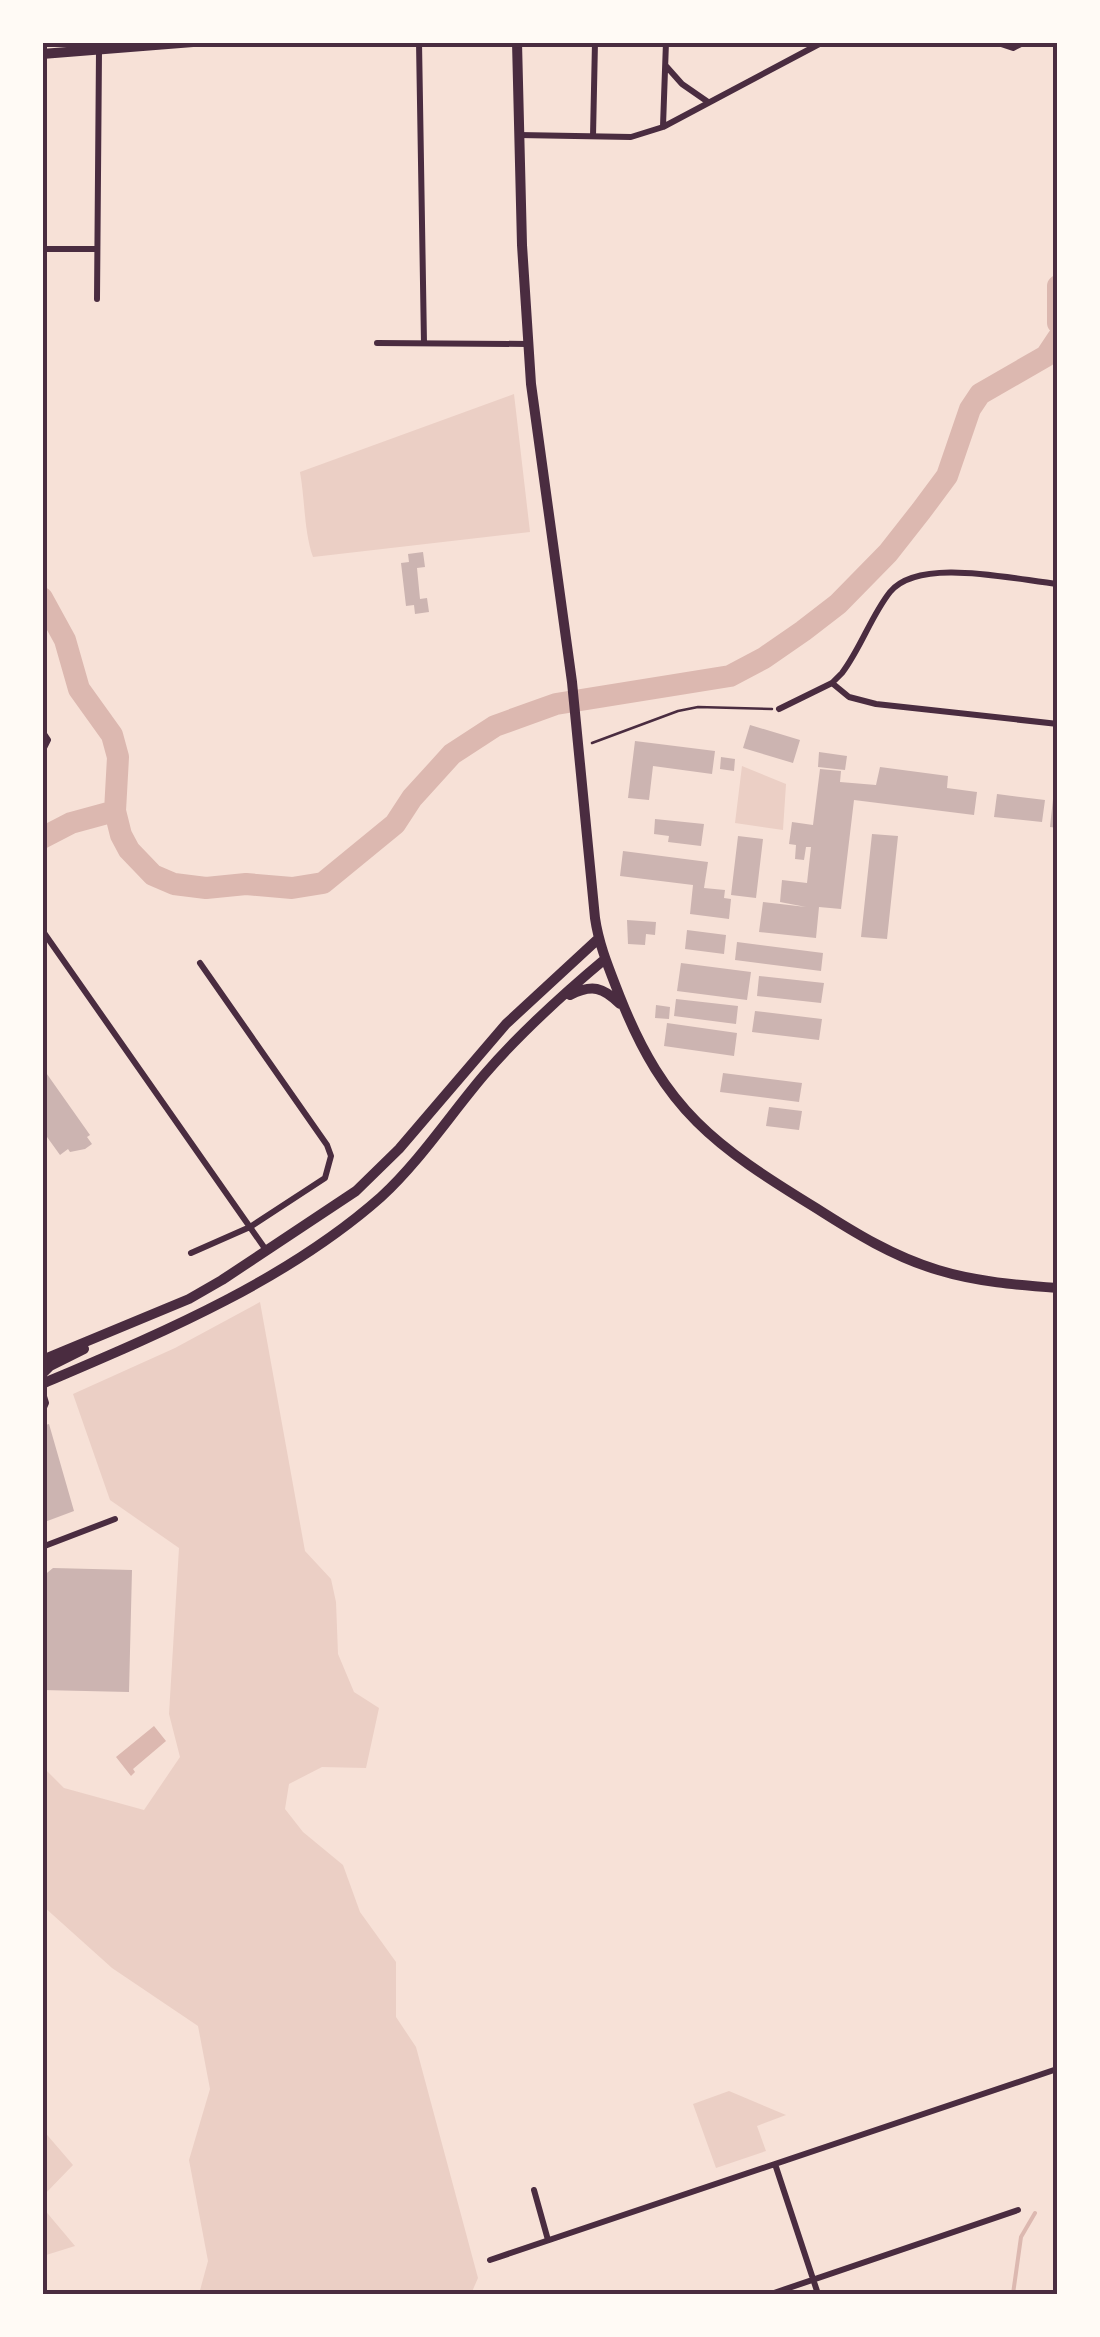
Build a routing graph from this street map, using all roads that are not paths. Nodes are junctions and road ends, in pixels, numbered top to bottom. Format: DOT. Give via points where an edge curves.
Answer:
graph roads {
  1 [pos="193,42"];
  2 [pos="419,42"];
  3 [pos="513,42"];
  4 [pos="595,42"];
  5 [pos="666,42"];
  6 [pos="822,42"];
  7 [pos="995,42"];
  8 [pos="1025,42"];
  9 [pos="99,50"];
  10 [pos="42,54"];
  11 [pos="666,65"];
  12 [pos="708,102"];
  13 [pos="663,127"];
  14 [pos="519,135"];
  15 [pos="593,136"];
  16 [pos="42,248"];
  17 [pos="96,250"];
  18 [pos="96,300"];
  19 [pos="377,343"];
  20 [pos="424,343"];
  21 [pos="528,344"];
  22 [pos="1058,584"];
  23 [pos="832,683"];
  24 [pos="779,709"];
  25 [pos="1058,724"];
  26 [pos="42,731"];
  27 [pos="42,752"];
  28 [pos="42,930"];
  29 [pos="598,939"];
  30 [pos="605,959"];
  31 [pos="200,963"];
  32 [pos="551,1004"];
  33 [pos="625,1010"];
  34 [pos="250,1227"];
  35 [pos="267,1251"];
  36 [pos="191,1253"];
  37 [pos="1058,1288"];
  38 [pos="108,1332"];
  39 [pos="42,1360"];
  40 [pos="42,1374"];
  41 [pos="42,1387"];
  42 [pos="42,1412"];
  43 [pos="115,1519"];
  44 [pos="42,1547"];
  45 [pos="1057,2069"];
  46 [pos="774,2164"];
  47 [pos="534,2190"];
  48 [pos="1018,2210"];
  49 [pos="548,2240"];
  50 [pos="490,2260"];
  51 [pos="813,2280"];
  52 [pos="771,2294"];
  53 [pos="818,2294"];
  1 -- 9 [label="main road"];
  2 -- 20 [label="street"];
  3 -- 14 [label="main road"];
  4 -- 15 [label="street"];
  5 -- 11 [label="street"];
  6 -- 12 [label="street"];
  7 -- 8 [label="street" via="1014,48"];
  9 -- 10 [label="main road"];
  9 -- 17 [label="street"];
  11 -- 12 [label="street"];
  11 -- 13 [label="street"];
  12 -- 13 [label="street"];
  13 -- 15 [label="street"];
  14 -- 15 [label="street"];
  14 -- 21 [label="main road"];
  16 -- 17 [label="street"];
  17 -- 18 [label="street"];
  19 -- 20 [label="street"];
  20 -- 21 [label="street"];
  21 -- 29 [label="main road"];
  22 -- 23 [label="street" via="936,572 910,577 888,594"];
  23 -- 24 [label="street"];
  23 -- 25 [label="street" via="876,704"];
  26 -- 27 [label="street" via="48,744"];
  28 -- 34 [label="street"];
  29 -- 30 [label="main road"];
  29 -- 35 [label="main road" via="506,1024 376,1172"];
  30 -- 32 [label="main road"];
  30 -- 33 [label="main road"];
  31 -- 34 [label="street" via="327,1145 325,1178"];
  32 -- 33 [label="main road" via="596,987"];
  32 -- 41 [label="main road" via="410,1167 332,1234 178,1324"];
  33 -- 37 [label="main road" via="647,1059 693,1120 782,1187 871,1242 936,1270"];
  34 -- 35 [label="street"];
  34 -- 36 [label="street"];
  35 -- 38 [label="main road" via="189,1299"];
  38 -- 39 [label="main road"];
  38 -- 40 [label="main road"];
  41 -- 42 [label="street"];
  43 -- 44 [label="street"];
  45 -- 46 [label="street"];
  46 -- 49 [label="street"];
  46 -- 51 [label="street"];
  47 -- 49 [label="street"];
  48 -- 51 [label="street"];
  49 -- 50 [label="street"];
  51 -- 52 [label="street"];
  51 -- 53 [label="street"];
}
